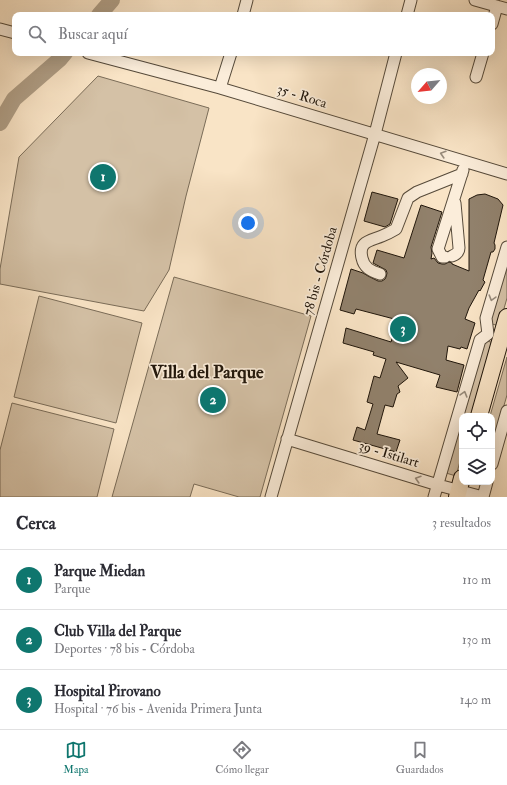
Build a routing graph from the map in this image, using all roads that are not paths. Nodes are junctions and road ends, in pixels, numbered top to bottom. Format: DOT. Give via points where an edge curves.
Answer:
graph roads {
  1 [pos="247,0"];
  2 [pos="411,0"];
  3 [pos="475,0"];
  4 [pos="502,8"];
  5 [pos="244,12"];
  6 [pos="408,12"];
  7 [pos="495,19"];
  8 [pos="0,29"];
  9 [pos="12,32"];
  10 [pos="99,56"];
  11 [pos="230,56"];
  12 [pos="395,56"];
  13 [pos="482,56"];
  14 [pos="476,77"];
  15 [pos="220,88"];
  16 [pos="375,134"];
  17 [pos="466,161"];
  18 [pos="462,174"];
  19 [pos="507,174"];
  20 [pos="454,198"];
  21 [pos="507,247"];
  22 [pos="380,274"];
  23 [pos="507,317"];
  24 [pos="499,336"];
  25 [pos="507,411"];
  26 [pos="480,413"];
  27 [pos="287,439"];
  28 [pos="495,453"];
  29 [pos="438,485"];
  30 [pos="486,485"];
  31 [pos="459,488"];
  32 [pos="271,497"];
  33 [pos="434,497"];
  34 [pos="483,497"];
  1 -- 5 [label="street"];
  2 -- 6 [label="street"];
  3 -- 4 [label="street"];
  4 -- 7 [label="street"];
  8 -- 9 [label="street"];
  10 -- 15 [label="street, 35 - Roca"];
  11 -- 15 [label="street"];
  12 -- 16 [label="street, 78 bis - Córdoba"];
  13 -- 14 [label="street"];
  15 -- 16 [label="street, 35 - Roca"];
  17 -- 16 [label="street, 35 - Roca, one-way"];
  16 -- 27 [label="street, 78 bis - Córdoba"];
  17 -- 18 [label="street"];
  17 -- 19 [label="street, 35 - Roca"];
  18 -- 20 [label="street"];
  18 -- 22 [label="street" via="408,198 396,229 364,244 361,252 365,266"];
  20 -- 20 [label="street" via="438,249 442,257 459,252"];
  21 -- 24 [label="street, one-way" via="486,318"];
  23 -- 24 [label="highway"];
  24 -- 26 [label="highway"];
  29 -- 24 [label="street, one-way" via="480,340"];
  25 -- 28 [label="street"];
  29 -- 27 [label="street, 39 - Istilart, one-way"];
  27 -- 32 [label="street, 78 bis - Córdoba"];
  29 -- 31 [label="street, 39 - Istilart"];
  29 -- 33 [label="street"];
  30 -- 34 [label="street"];
  31 -- 34 [label="street, 39 - Istilart"];
}
